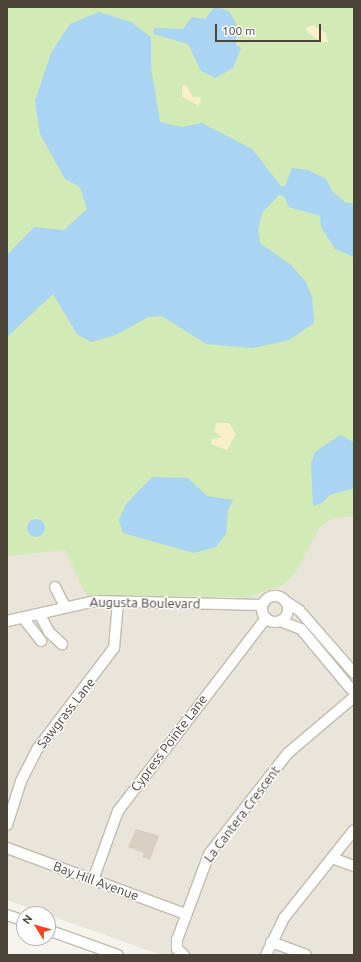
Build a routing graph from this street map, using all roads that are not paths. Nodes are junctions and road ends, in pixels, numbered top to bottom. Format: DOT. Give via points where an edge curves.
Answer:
graph roads {
  1 [pos="54,587"];
  2 [pos="285,601"];
  3 [pos="118,602"];
  4 [pos="262,606"];
  5 [pos="65,607"];
  6 [pos="40,615"];
  7 [pos="266,618"];
  8 [pos="24,619"];
  9 [pos="7,621"];
  10 [pos="280,621"];
  11 [pos="41,641"];
  12 [pos="62,644"];
  13 [pos="354,673"];
  14 [pos="353,692"];
  15 [pos="7,825"];
  16 [pos="354,830"];
  17 [pos="7,848"];
  18 [pos="332,858"];
  19 [pos="354,866"];
  20 [pos="93,880"];
  21 [pos="185,914"];
  22 [pos="56,933"];
  23 [pos="271,942"];
  24 [pos="118,955"];
  25 [pos="184,955"];
  26 [pos="266,955"];
  27 [pos="306,955"];
  1 -- 5 [label="street"];
  2 -- 4 [label="street" via="270,597"];
  2 -- 10 [label="street" via="288,610"];
  2 -- 13 [label="street" via="299,610"];
  3 -- 4 [label="street, Augusta Boulevard"];
  3 -- 5 [label="street, Augusta Boulevard" via="80,603"];
  3 -- 15 [label="street, Sawgrass Lane" via="114,648 38,748 21,781"];
  4 -- 7 [label="street"];
  5 -- 6 [label="street, Augusta Boulevard"];
  6 -- 8 [label="street, Augusta Boulevard"];
  6 -- 12 [label="street" via="49,632"];
  7 -- 10 [label="street"];
  7 -- 20 [label="street, Cypress Pointe Lane" via="118,811"];
  8 -- 9 [label="street, Augusta Boulevard"];
  8 -- 11 [label="street"];
  10 -- 14 [label="street" via="301,629"];
  14 -- 21 [label="street, La Cantera Crescent" via="288,753 213,849"];
  16 -- 18 [label="street"];
  17 -- 20 [label="street, Bay Hill Avenue"];
  18 -- 19 [label="street"];
  18 -- 23 [label="street" via="284,918"];
  20 -- 21 [label="street, Bay Hill Avenue"];
  21 -- 25 [label="street, La Cantera Crescent" via="176,945"];
  22 -- 24 [label="street"];
  23 -- 26 [label="street"];
  23 -- 27 [label="street"];
}
